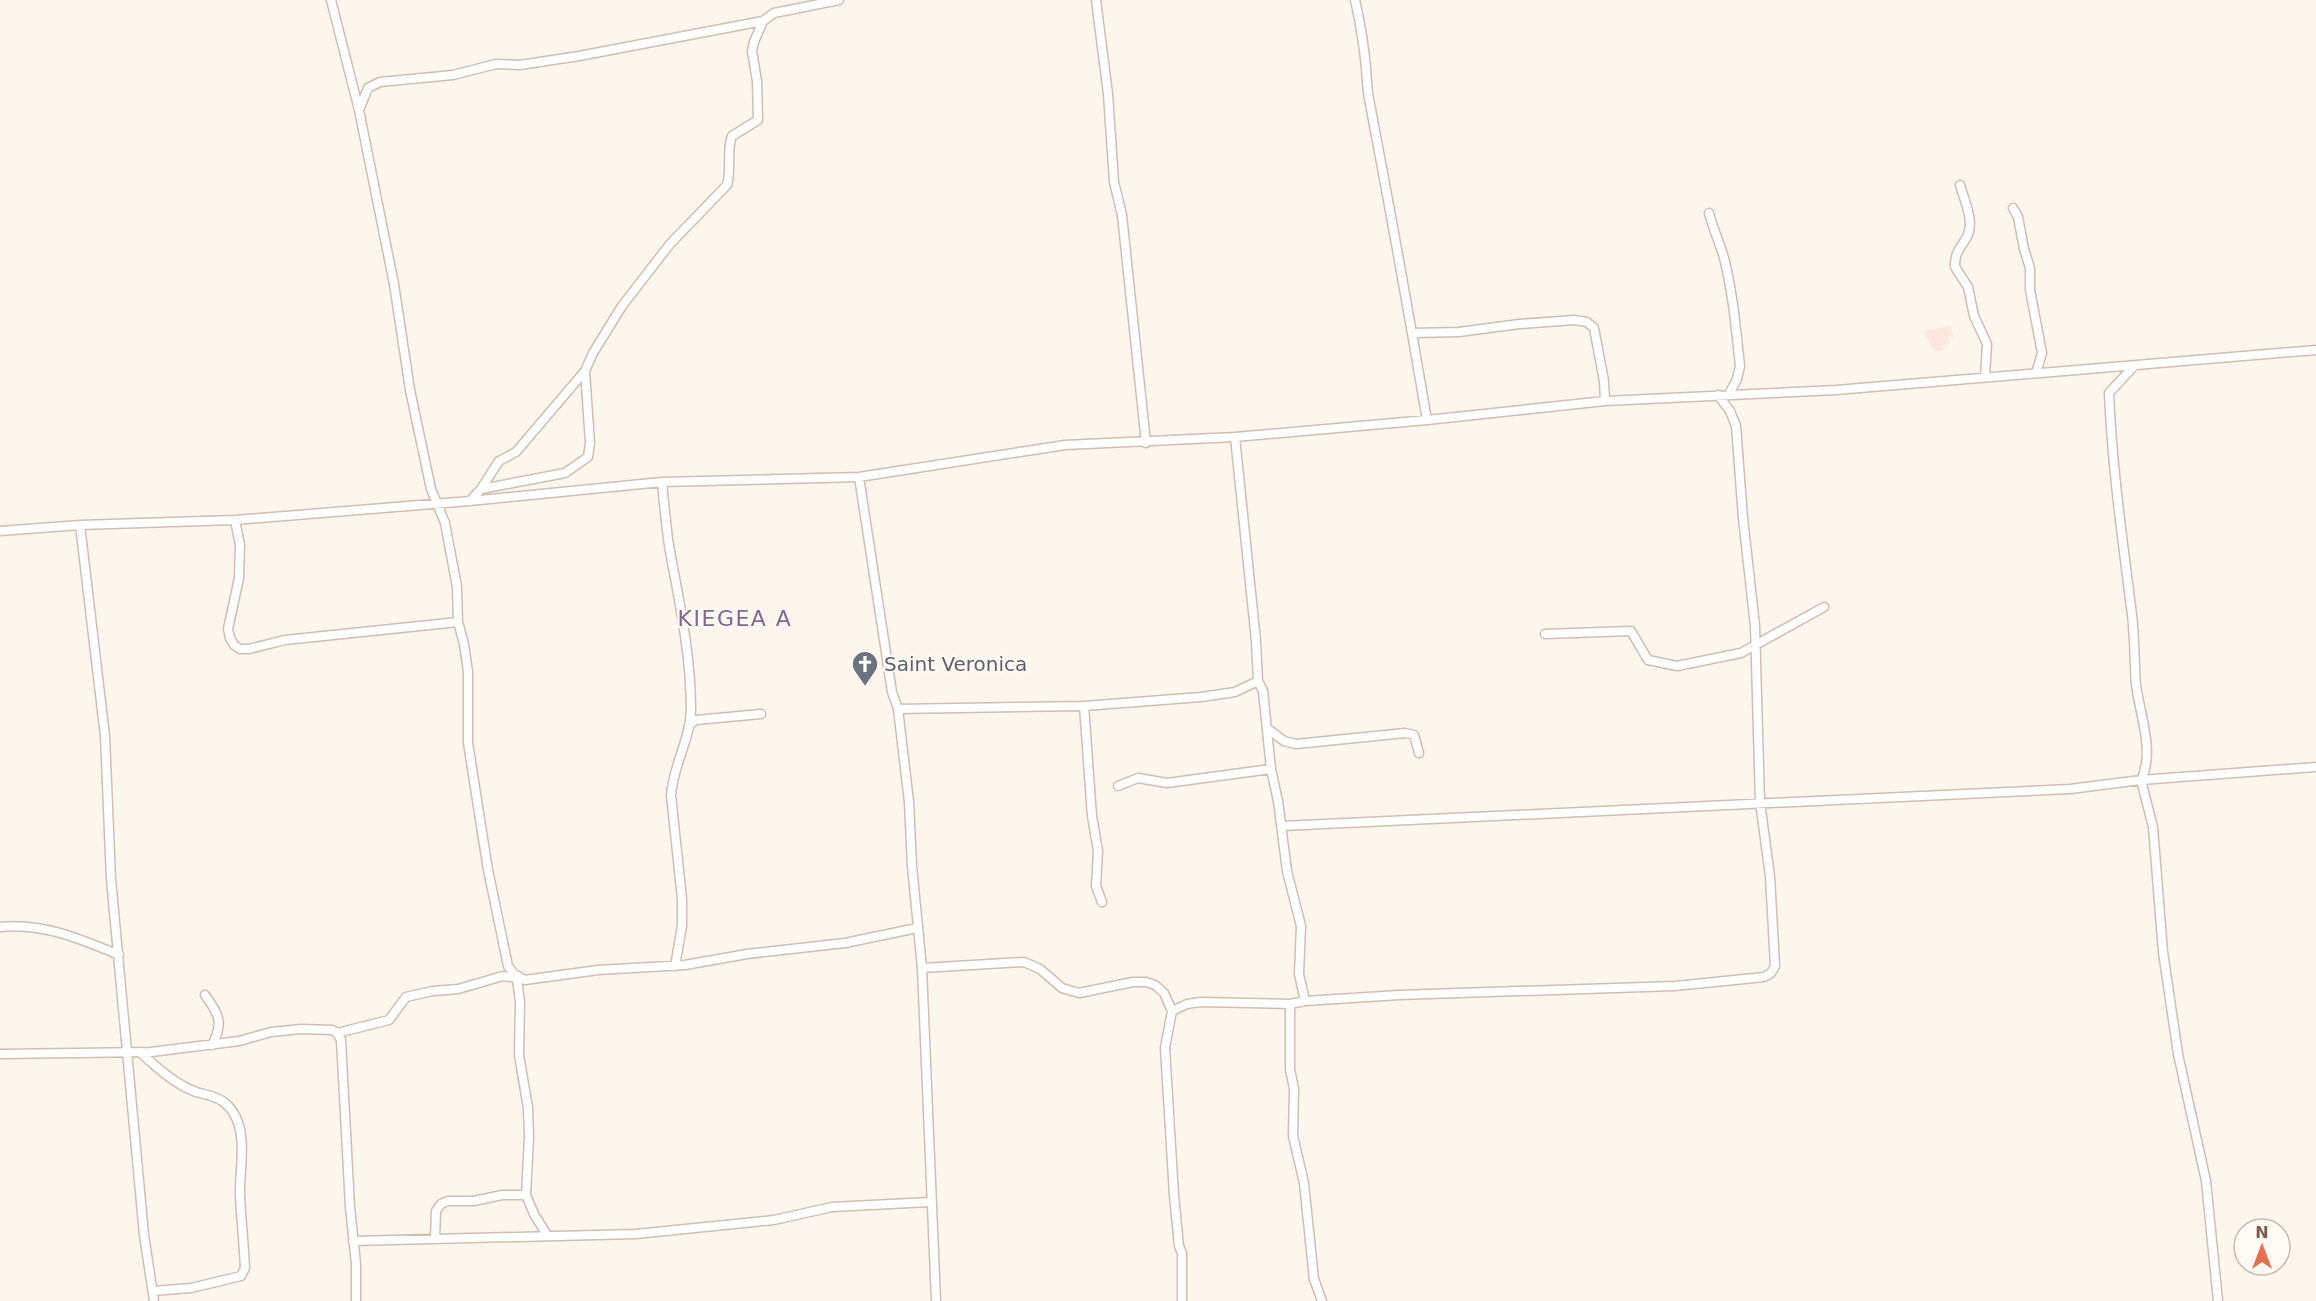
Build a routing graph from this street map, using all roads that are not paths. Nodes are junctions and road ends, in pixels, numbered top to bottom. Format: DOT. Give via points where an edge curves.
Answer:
graph roads {
  1 [pos="331,0"];
  2 [pos="839,0"];
  3 [pos="1096,0"];
  4 [pos="1355,0"];
  5 [pos="763,21"];
  6 [pos="359,110"];
  7 [pos="1960,185"];
  8 [pos="2013,208"];
  9 [pos="1709,213"];
  10 [pos="1413,333"];
  11 [pos="2316,350"];
  12 [pos="2133,366"];
  13 [pos="585,371"];
  14 [pos="2036,374"];
  15 [pos="1985,376"];
  16 [pos="1729,394"];
  17 [pos="1718,395"];
  18 [pos="1605,401"];
  19 [pos="1427,420"];
  20 [pos="1234,437"];
  21 [pos="1146,443"];
  22 [pos="859,477"];
  23 [pos="662,482"];
  24 [pos="481,489"];
  25 [pos="470,501"];
  26 [pos="436,504"];
  27 [pos="235,520"];
  28 [pos="80,525"];
  29 [pos="0,531"];
  30 [pos="1824,607"];
  31 [pos="458,622"];
  32 [pos="1545,634"];
  33 [pos="1755,645"];
  34 [pos="1258,681"];
  35 [pos="1084,706"];
  36 [pos="898,709"];
  37 [pos="761,714"];
  38 [pos="689,725"];
  39 [pos="1268,729"];
  40 [pos="1419,753"];
  41 [pos="2316,767"];
  42 [pos="1271,769"];
  43 [pos="2141,780"];
  44 [pos="1118,786"];
  45 [pos="1760,802"];
  46 [pos="1282,826"];
  47 [pos="1102,902"];
  48 [pos="0,927"];
  49 [pos="917,928"];
  50 [pos="119,955"];
  51 [pos="675,966"];
  52 [pos="922,968"];
  53 [pos="521,979"];
  54 [pos="205,995"];
  55 [pos="1305,1001"];
  56 [pos="1290,1004"];
  57 [pos="1172,1011"];
  58 [pos="337,1033"];
  59 [pos="212,1045"];
  60 [pos="126,1051"];
  61 [pos="140,1052"];
  62 [pos="0,1054"];
  63 [pos="526,1195"];
  64 [pos="930,1202"];
  65 [pos="547,1235"];
  66 [pos="435,1238"];
  67 [pos="353,1241"];
  68 [pos="153,1296"];
  69 [pos="356,1301"];
  70 [pos="936,1301"];
  71 [pos="1182,1301"];
  72 [pos="1322,1301"];
  73 [pos="2218,1301"];
  1 -- 6 [label="street"];
  2 -- 5 [label="street" via="774,13"];
  3 -- 21 [label="street"];
  4 -- 10 [label="street" via="1369,101"];
  5 -- 6 [label="street" via="579,56 380,82 368,88"];
  5 -- 13 [label="street" via="752,51 758,120 732,136 727,185 670,244 622,306"];
  6 -- 26 [label="street" via="394,284 410,390"];
  7 -- 15 [label="street" via="1970,223 1968,235 1958,248 1955,267 1968,288 1974,316 1987,344"];
  8 -- 14 [label="street" via="2031,268 2042,353"];
  9 -- 16 [label="street" via="1729,282 1740,366"];
  10 -- 18 [label="street" via="1587,322 1594,328"];
  10 -- 19 [label="street"];
  11 -- 12 [label="street"];
  12 -- 14 [label="street"];
  12 -- 43 [label="street" via="2109,393 2136,687 2146,748"];
  13 -- 24 [label="street" via="516,452 499,461"];
  13 -- 24 [label="street" via="588,457 566,473"];
  14 -- 15 [label="street"];
  15 -- 16 [label="street" via="1836,390"];
  16 -- 17 [label="street"];
  17 -- 18 [label="street"];
  17 -- 33 [label="street" via="1736,426"];
  18 -- 19 [label="street"];
  19 -- 20 [label="street"];
  20 -- 21 [label="street"];
  20 -- 34 [label="street"];
  21 -- 22 [label="street" via="1065,445"];
  22 -- 23 [label="street"];
  22 -- 36 [label="street" via="892,692"];
  23 -- 25 [label="street"];
  23 -- 38 [label="street" via="688,664"];
  24 -- 25 [label="street"];
  25 -- 26 [label="street"];
  26 -- 27 [label="street"];
  26 -- 31 [label="street" via="445,523 455,576"];
  27 -- 28 [label="street"];
  27 -- 31 [label="street" via="240,546 239,578 228,633 240,649 285,640"];
  28 -- 29 [label="street"];
  28 -- 50 [label="street" via="105,736 111,879"];
  30 -- 33 [label="street"];
  31 -- 53 [label="street" via="468,672 468,743 488,870 508,966"];
  32 -- 33 [label="street" via="1631,631 1648,660 1677,666 1741,652"];
  33 -- 45 [label="street"];
  34 -- 35 [label="street" via="1235,692 1201,697"];
  34 -- 39 [label="street"];
  35 -- 36 [label="street"];
  35 -- 47 [label="street" via="1098,851 1096,886"];
  36 -- 49 [label="street"];
  37 -- 38 [label="street" via="696,720"];
  38 -- 51 [label="street" via="672,778 671,795 682,899"];
  39 -- 40 [label="street" via="1284,741 1296,744 1405,733 1414,735"];
  39 -- 42 [label="street"];
  41 -- 43 [label="street"];
  42 -- 44 [label="street" via="1167,783 1138,778"];
  42 -- 46 [label="street"];
  43 -- 45 [label="street" via="2070,789"];
  43 -- 73 [label="street" via="2153,827 2163,952 2178,1054 2206,1181"];
  45 -- 46 [label="street"];
  45 -- 55 [label="street" via="1770,876 1775,966 1764,977 1675,986"];
  46 -- 55 [label="street" via="1287,871 1301,926 1299,974"];
  48 -- 50 [label="street" via="33,926"];
  49 -- 51 [label="street" via="845,943"];
  49 -- 52 [label="street"];
  50 -- 60 [label="street"];
  51 -- 53 [label="street" via="598,969"];
  52 -- 57 [label="street" via="1024,962 1040,969 1062,988 1079,993 1146,982 1164,993"];
  52 -- 64 [label="street"];
  53 -- 58 [label="street" via="503,976 406,997 389,1020"];
  53 -- 63 [label="street" via="519,1055 529,1137"];
  54 -- 59 [label="street" via="218,1018 220,1031"];
  55 -- 56 [label="street"];
  56 -- 57 [label="street" via="1200,1002"];
  56 -- 72 [label="street" via="1293,1136 1304,1184 1314,1279"];
  57 -- 71 [label="street" via="1166,1048 1174,1195 1182,1253"];
  58 -- 59 [label="street" via="301,1029"];
  58 -- 67 [label="street" via="341,1040"];
  59 -- 61 [label="street"];
  60 -- 61 [label="street"];
  60 -- 62 [label="street"];
  60 -- 68 [label="street"];
  61 -- 68 [label="street" via="162,1072 228,1106 239,1125 243,1163 240,1183 244,1274"];
  63 -- 65 [label="street"];
  63 -- 66 [label="street" via="441,1204 436,1211"];
  64 -- 65 [label="street" via="832,1207 774,1220 636,1234"];
  64 -- 70 [label="street"];
  65 -- 66 [label="street"];
  66 -- 67 [label="street"];
  67 -- 69 [label="street"];
}
